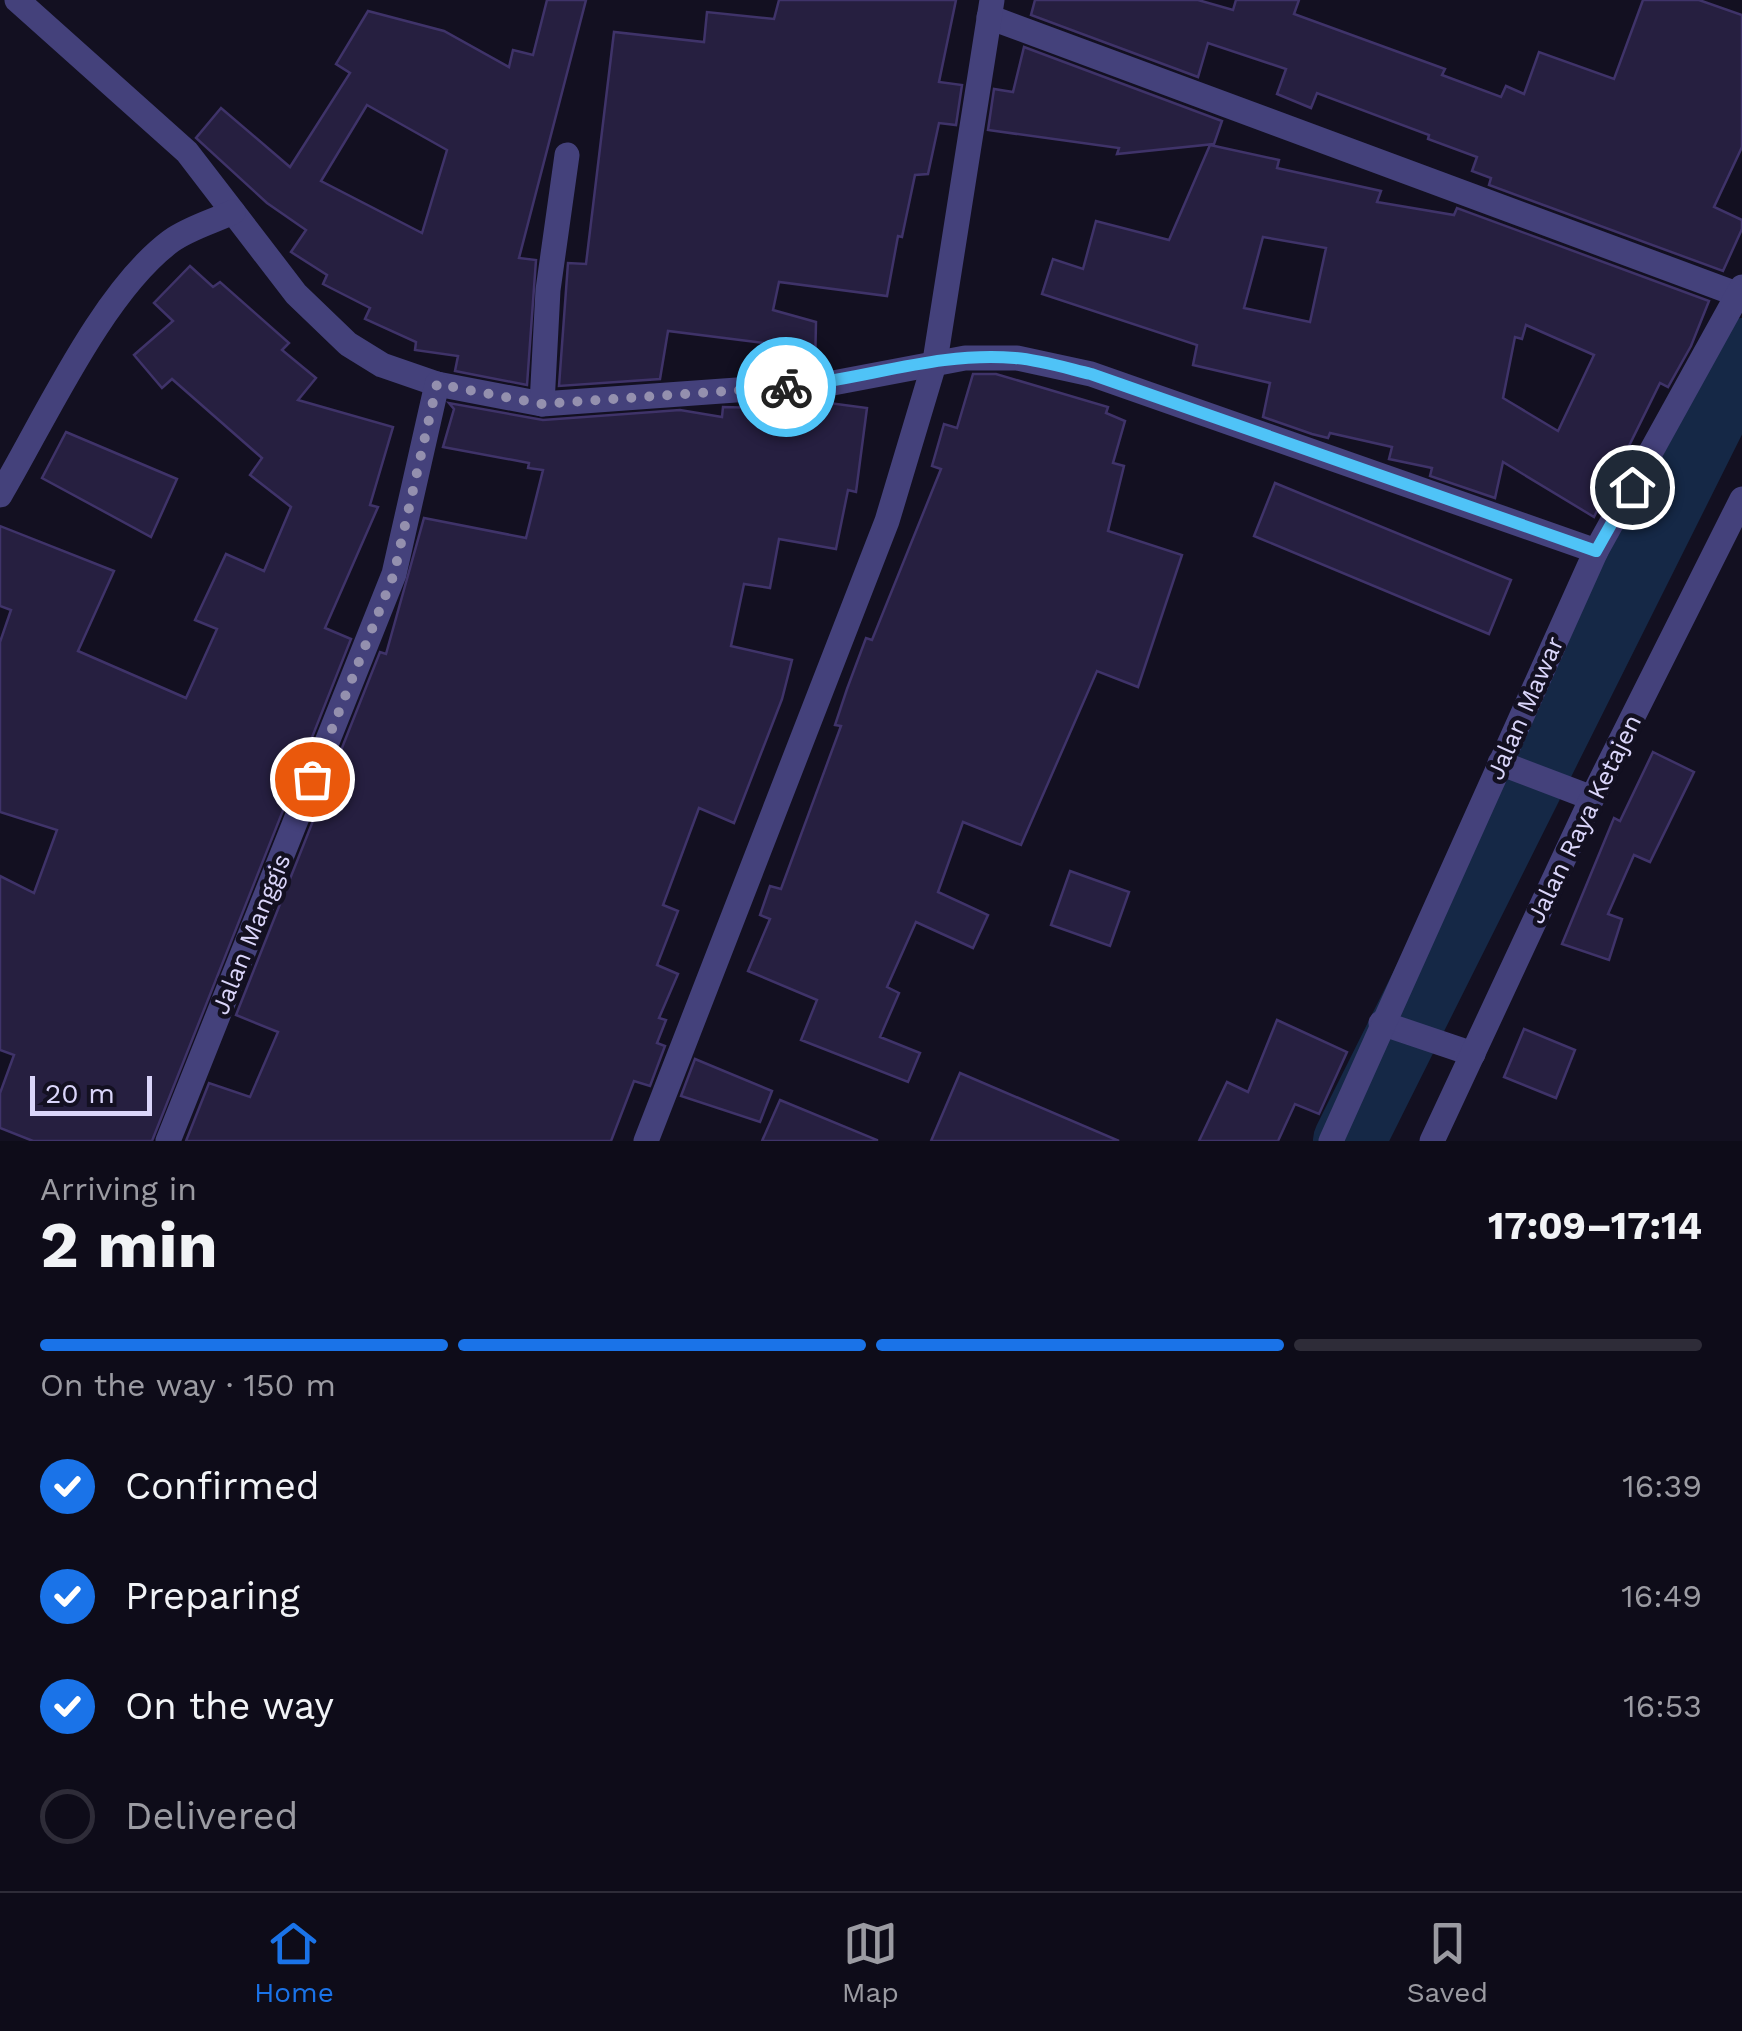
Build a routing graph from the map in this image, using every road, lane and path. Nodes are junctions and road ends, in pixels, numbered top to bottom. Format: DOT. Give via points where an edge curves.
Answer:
graph roads {
  1 [pos="17,0"];
  2 [pos="990,8"];
  3 [pos="567,155"];
  4 [pos="234,212"];
  5 [pos="1741,292"];
  6 [pos="935,361"];
  7 [pos="437,384"];
  8 [pos="542,404"];
  9 [pos="0,496"];
  10 [pos="1742,499"];
  11 [pos="1596,551"];
  12 [pos="1507,765"];
  13 [pos="1592,798"];
  14 [pos="1390,1026"];
  15 [pos="1473,1054"];
  16 [pos="168,1141"];
  17 [pos="646,1141"];
  18 [pos="1331,1141"];
  19 [pos="1432,1141"];
  1 -- 4 [label="street" via="187,152"];
  2 -- 5 [label="street"];
  2 -- 6 [label="street"];
  3 -- 8 [label="street" via="548,290"];
  4 -- 7 [label="street" via="296,294 348,344 382,365"];
  4 -- 9 [label="street" via="172,240 138,272"];
  5 -- 11 [label="street, Jalan Mawar"];
  6 -- 8 [label="street" via="834,382"];
  6 -- 11 [label="street" via="1017,358 1091,374"];
  6 -- 17 [label="street" via="887,521"];
  7 -- 8 [label="street"];
  7 -- 16 [label="street, Jalan Manggis" via="394,574"];
  10 -- 13 [label="street, Jalan Raya Ketajen"];
  11 -- 12 [label="street, Jalan Mawar"];
  12 -- 13 [label="street"];
  12 -- 14 [label="street, Jalan Mawar"];
  13 -- 15 [label="street, Jalan Raya Ketajen"];
  14 -- 15 [label="street"];
  14 -- 18 [label="street, Jalan Mawar"];
  15 -- 19 [label="street, Jalan Raya Ketajen"];
}
